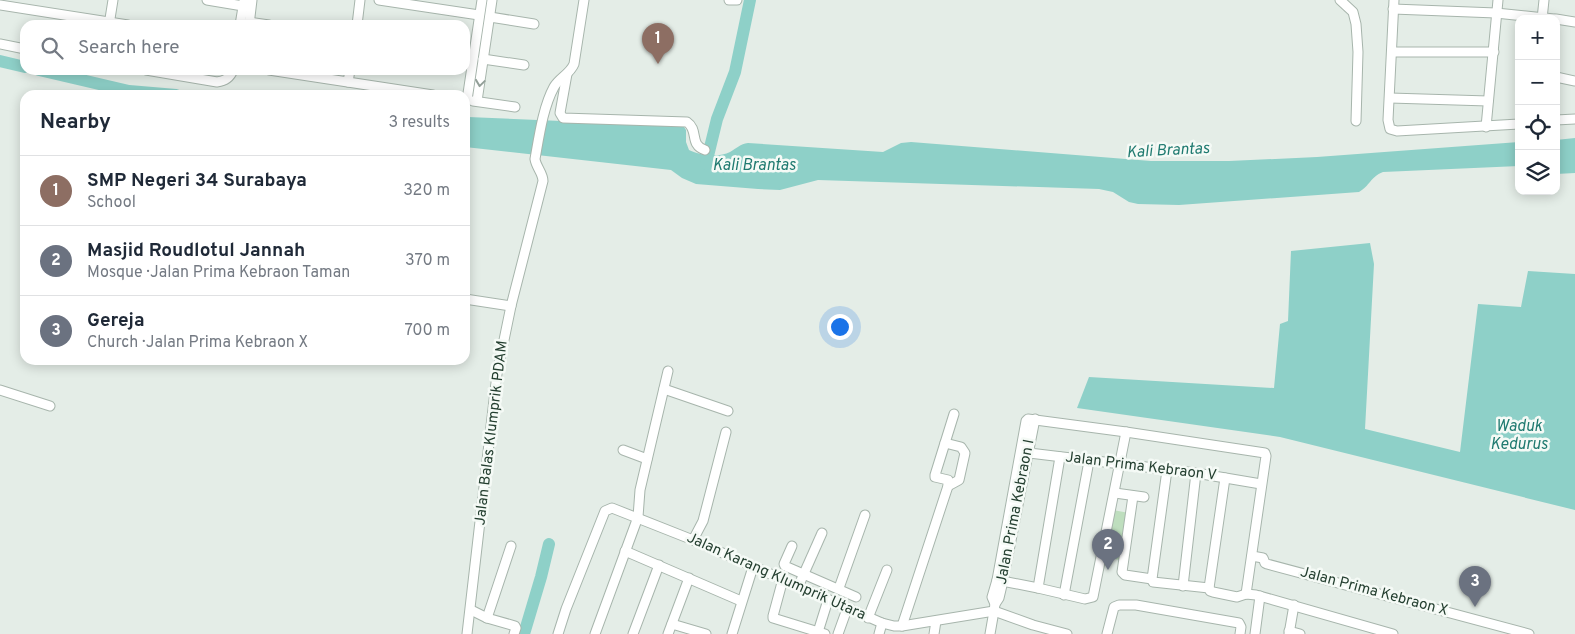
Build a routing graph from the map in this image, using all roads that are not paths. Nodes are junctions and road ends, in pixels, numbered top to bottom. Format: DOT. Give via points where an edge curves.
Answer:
graph roads {
  1 [pos="112,0"];
  2 [pos="207,0"];
  3 [pos="252,0"];
  4 [pos="360,0"];
  5 [pos="379,0"];
  6 [pos="482,0"];
  7 [pos="492,0"];
  8 [pos="729,0"];
  9 [pos="737,0"];
  10 [pos="1340,0"];
  11 [pos="1498,0"];
  12 [pos="1544,0"];
  13 [pos="586,1"];
  14 [pos="244,3"];
  15 [pos="0,5"];
  16 [pos="1394,5"];
  17 [pos="1496,13"];
  18 [pos="1515,15"];
  19 [pos="1542,15"];
  20 [pos="479,16"];
  21 [pos="490,17"];
  22 [pos="86,20"];
  23 [pos="110,20"];
  24 [pos="246,20"];
  25 [pos="247,20"];
  26 [pos="357,20"];
  27 [pos="1560,20"];
  28 [pos="1575,22"];
  29 [pos="534,24"];
  30 [pos="0,44"];
  31 [pos="20,48"];
  32 [pos="470,52"];
  33 [pos="1392,52"];
  34 [pos="1494,52"];
  35 [pos="483,59"];
  36 [pos="524,65"];
  37 [pos="567,74"];
  38 [pos="176,75"];
  39 [pos="230,75"];
  40 [pos="301,75"];
  41 [pos="349,75"];
  42 [pos="468,75"];
  43 [pos="1560,78"];
  44 [pos="1575,80"];
  45 [pos="348,82"];
  46 [pos="400,90"];
  47 [pos="467,90"];
  48 [pos="1390,98"];
  49 [pos="470,101"];
  50 [pos="1488,101"];
  51 [pos="477,102"];
  52 [pos="514,107"];
  53 [pos="1575,119"];
  54 [pos="1560,120"];
  55 [pos="1356,121"];
  56 [pos="1515,124"];
  57 [pos="1486,127"];
  58 [pos="706,150"];
  59 [pos="470,300"];
  60 [pos="511,306"];
  61 [pos="668,371"];
  62 [pos="664,389"];
  63 [pos="0,390"];
  64 [pos="50,406"];
  65 [pos="728,411"];
  66 [pos="954,414"];
  67 [pos="726,432"];
  68 [pos="1126,432"];
  69 [pos="945,443"];
  70 [pos="623,450"];
  71 [pos="1025,453"];
  72 [pos="1060,457"];
  73 [pos="647,459"];
  74 [pos="1090,460"];
  75 [pos="1120,464"];
  76 [pos="1167,470"];
  77 [pos="1196,473"];
  78 [pos="1225,478"];
  79 [pos="1261,484"];
  80 [pos="948,486"];
  81 [pos="1115,493"];
  82 [pos="1133,496"];
  83 [pos="1144,498"];
  84 [pos="865,515"];
  85 [pos="638,517"];
  86 [pos="822,533"];
  87 [pos="696,534"];
  88 [pos="512,546"];
  89 [pos="792,546"];
  90 [pos="625,551"];
  91 [pos="1256,557"];
  92 [pos="658,565"];
  93 [pos="753,567"];
  94 [pos="888,570"];
  95 [pos="689,578"];
  96 [pos="783,579"];
  97 [pos="1152,579"];
  98 [pos="802,580"];
  99 [pos="1000,581"];
  100 [pos="1183,586"];
  101 [pos="839,588"];
  102 [pos="1038,588"];
  103 [pos="1209,588"];
  104 [pos="1064,594"];
  105 [pos="1253,595"];
  106 [pos="856,597"];
  107 [pos="828,600"];
  108 [pos="741,601"];
  109 [pos="1294,605"];
  110 [pos="994,608"];
  111 [pos="846,609"];
  112 [pos="470,610"];
  113 [pos="870,612"];
  114 [pos="487,618"];
  115 [pos="936,621"];
  116 [pos="882,623"];
  117 [pos="672,624"];
  118 [pos="900,624"];
  119 [pos="1031,629"];
  120 [pos="1373,631"];
  121 [pos="1510,631"];
  122 [pos="1289,632"];
  123 [pos="821,633"];
  124 [pos="467,634"];
  125 [pos="514,634"];
  126 [pos="558,634"];
  127 [pos="596,634"];
  128 [pos="633,634"];
  129 [pos="668,634"];
  130 [pos="706,634"];
  131 [pos="732,634"];
  132 [pos="838,634"];
  133 [pos="879,634"];
  134 [pos="934,634"];
  135 [pos="990,634"];
  136 [pos="1066,634"];
  137 [pos="1107,634"];
  138 [pos="1240,634"];
  139 [pos="1255,634"];
  140 [pos="1300,634"];
  141 [pos="1393,634"];
  142 [pos="1529,634"];
  1 -- 23 [label="street"];
  2 -- 14 [label="street"];
  3 -- 25 [label="street"];
  4 -- 26 [label="street"];
  5 -- 20 [label="street"];
  6 -- 20 [label="street"];
  7 -- 21 [label="street"];
  8 -- 9 [label="street"];
  10 -- 55 [label="street" via="1351,8 1356,24"];
  11 -- 17 [label="street"];
  12 -- 19 [label="street"];
  13 -- 37 [label="street" via="574,64"];
  14 -- 24 [label="street"];
  15 -- 22 [label="street"];
  16 -- 17 [label="street"];
  16 -- 33 [label="street"];
  17 -- 18 [label="street"];
  17 -- 34 [label="street"];
  20 -- 32 [label="street"];
  21 -- 29 [label="street"];
  21 -- 35 [label="street"];
  27 -- 28 [label="street"];
  30 -- 31 [label="street"];
  33 -- 34 [label="street"];
  33 -- 48 [label="street"];
  34 -- 50 [label="street"];
  35 -- 36 [label="street"];
  35 -- 51 [label="street, one-way"];
  37 -- 58 [label="street" via="560,113 563,118 687,122 692,127 696,145"];
  37 -- 60 [label="street, Jalan Balas Klumprik PDAM" via="554,87 543,118 535,159 543,181"];
  38 -- 39 [label="street" via="217,82 223,82"];
  40 -- 45 [label="street"];
  41 -- 45 [label="street"];
  42 -- 47 [label="street"];
  43 -- 44 [label="street"];
  45 -- 46 [label="street"];
  48 -- 50 [label="street"];
  48 -- 57 [label="street" via="1388,123 1394,131"];
  49 -- 51 [label="street"];
  50 -- 57 [label="street"];
  51 -- 52 [label="street"];
  53 -- 54 [label="street"];
  56 -- 57 [label="street"];
  59 -- 60 [label="street"];
  60 -- 112 [label="street, Jalan Balas Klumprik PDAM" via="497,374"];
  61 -- 62 [label="street"];
  62 -- 65 [label="street"];
  62 -- 73 [label="street"];
  63 -- 64 [label="street"];
  66 -- 69 [label="street"];
  67 -- 87 [label="street" via="703,521"];
  68 -- 71 [label="street, Jalan Prima Kebraon I" via="1030,420"];
  68 -- 75 [label="street"];
  68 -- 79 [label="street" via="1265,453"];
  69 -- 80 [label="street" via="935,476 948,480"];
  69 -- 80 [label="street" via="961,447 964,451 959,480"];
  70 -- 73 [label="street"];
  71 -- 72 [label="street, Jalan Prima Kebraon V"];
  71 -- 99 [label="street, Jalan Prima Kebraon I"];
  72 -- 74 [label="street, Jalan Prima Kebraon V"];
  72 -- 102 [label="street"];
  73 -- 85 [label="street"];
  74 -- 75 [label="street, Jalan Prima Kebraon V"];
  74 -- 104 [label="street"];
  75 -- 76 [label="street, Jalan Prima Kebraon V"];
  75 -- 81 [label="street"];
  76 -- 77 [label="street, Jalan Prima Kebraon V"];
  76 -- 97 [label="street"];
  77 -- 78 [label="street, Jalan Prima Kebraon V"];
  77 -- 100 [label="street"];
  78 -- 79 [label="street, Jalan Prima Kebraon V"];
  78 -- 103 [label="street"];
  79 -- 91 [label="street"];
  80 -- 118 [label="street"];
  81 -- 82 [label="street"];
  81 -- 104 [label="street" via="1093,597 1085,599"];
  82 -- 83 [label="street"];
  82 -- 97 [label="street" via="1122,572"];
  84 -- 101 [label="street"];
  85 -- 87 [label="street, Jalan Karang Klumprik Utara"];
  85 -- 90 [label="street"];
  85 -- 126 [label="street, Jalan Karang Klumprik Utara" via="612,508 605,511"];
  86 -- 98 [label="street"];
  87 -- 93 [label="street, Jalan Karang Klumprik Utara"];
  88 -- 114 [label="street"];
  89 -- 98 [label="street" via="784,565"];
  90 -- 92 [label="street"];
  90 -- 127 [label="street"];
  91 -- 105 [label="street"];
  91 -- 121 [label="street, Jalan Prima Kebraon X" via="1267,564"];
  92 -- 95 [label="street"];
  92 -- 128 [label="street"];
  93 -- 96 [label="street, Jalan Karang Klumprik Utara"];
  93 -- 108 [label="street"];
  94 -- 113 [label="street"];
  95 -- 108 [label="street"];
  95 -- 117 [label="street"];
  96 -- 98 [label="street, Jalan Karang Klumprik Utara"];
  96 -- 123 [label="street" via="773,617"];
  97 -- 100 [label="street" via="1153,582"];
  98 -- 101 [label="street"];
  98 -- 107 [label="street, Jalan Karang Klumprik Utara"];
  99 -- 102 [label="street"];
  99 -- 110 [label="street, Jalan Prima Kebraon I" via="992,597"];
  100 -- 103 [label="street"];
  101 -- 106 [label="street"];
  102 -- 104 [label="street"];
  103 -- 105 [label="street" via="1213,592 1237,597"];
  105 -- 109 [label="street"];
  105 -- 139 [label="street"];
  107 -- 111 [label="street, Jalan Karang Klumprik Utara"];
  107 -- 123 [label="street"];
  108 -- 131 [label="street"];
  109 -- 120 [label="street"];
  109 -- 122 [label="street"];
  110 -- 115 [label="street, Jalan Karang Klumprik Utara"];
  110 -- 119 [label="street, Jalan Karang Klumprik Utara"];
  110 -- 135 [label="street, Jalan Prima Kebraon I"];
  111 -- 113 [label="street, Jalan Karang Klumprik Utara"];
  111 -- 132 [label="street"];
  112 -- 114 [label="street"];
  112 -- 124 [label="street, Jalan Balas Klumprik PDAM"];
  113 -- 116 [label="street, Jalan Karang Klumprik Utara"];
  114 -- 125 [label="street" via="515,626"];
  115 -- 118 [label="street, Jalan Karang Klumprik Utara"];
  115 -- 134 [label="street"];
  116 -- 118 [label="street, Jalan Karang Klumprik Utara"];
  116 -- 133 [label="street"];
  117 -- 129 [label="street"];
  117 -- 130 [label="street"];
  119 -- 136 [label="street, Jalan Karang Klumprik Utara"];
  120 -- 141 [label="street"];
  121 -- 142 [label="street, Jalan Prima Kebraon X"];
  122 -- 140 [label="street"];
  137 -- 138 [label="street" via="1114,607 1119,605 1136,605 1238,623"];
}
